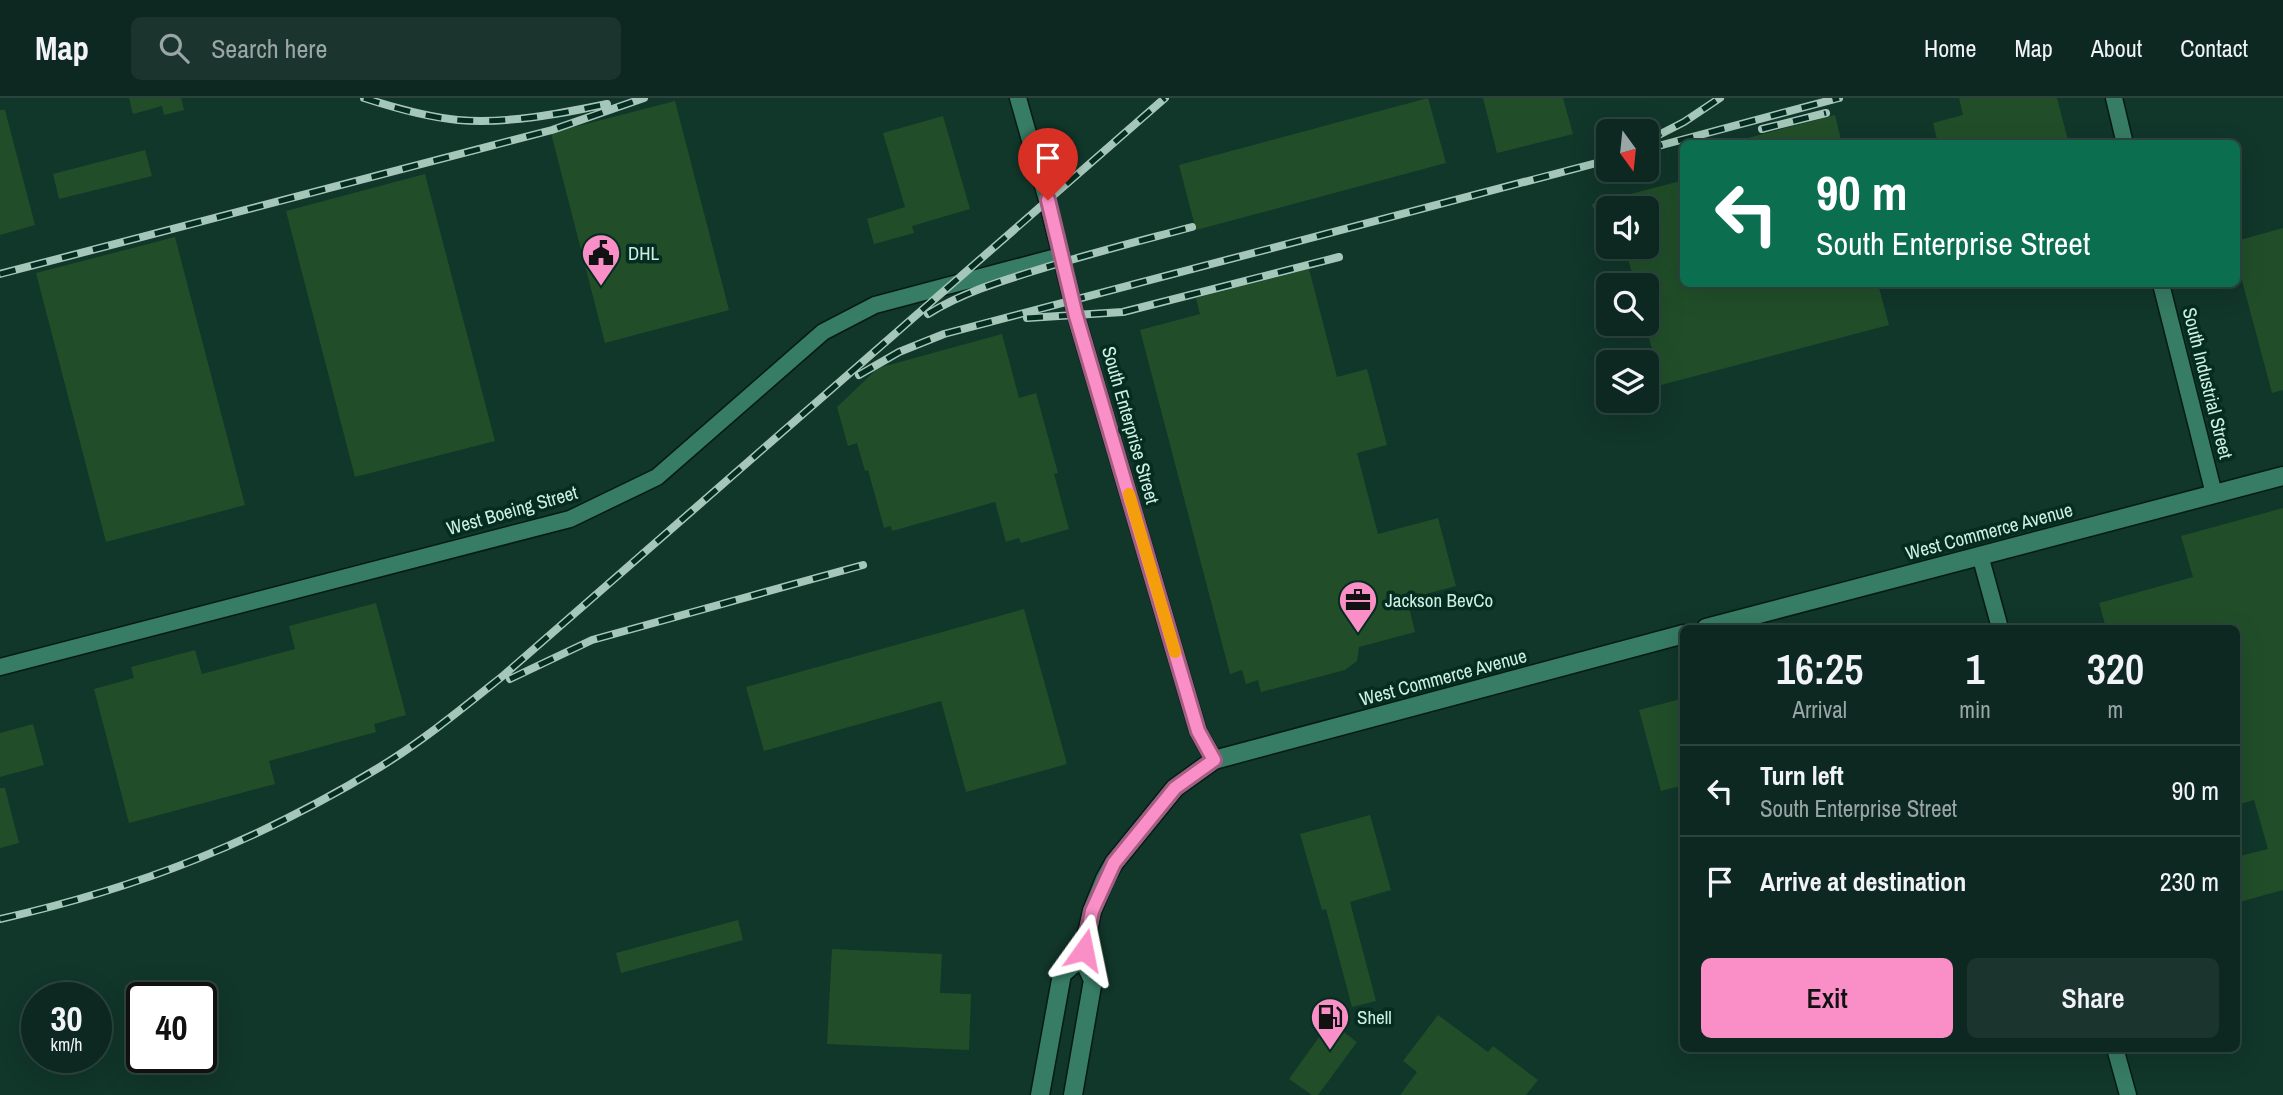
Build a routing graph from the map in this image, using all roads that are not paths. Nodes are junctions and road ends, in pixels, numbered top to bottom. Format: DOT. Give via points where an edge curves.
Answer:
graph roads {
  1 [pos="1018,98"];
  2 [pos="2114,98"];
  3 [pos="2124,140"];
  4 [pos="1060,256"];
  5 [pos="2162,287"];
  6 [pos="2283,476"];
  7 [pos="2214,494"];
  8 [pos="1980,555"];
  9 [pos="1717,625"];
  10 [pos="1999,625"];
  11 [pos="1680,635"];
  12 [pos="0,667"];
  13 [pos="1214,760"];
  14 [pos="1082,957"];
  15 [pos="2116,1052"];
  16 [pos="1040,1095"];
  17 [pos="1073,1095"];
  18 [pos="2128,1095"];
  1 -- 4 [label="street, South Enterprise Street"];
  2 -- 3 [label="street"];
  4 -- 12 [label="street, West Boeing Street" via="875,305 823,332 657,477 570,519"];
  4 -- 13 [label="street, South Enterprise Street" via="1198,731"];
  5 -- 7 [label="street, South Industrial Street"];
  6 -- 7 [label="street, West Commerce Avenue"];
  7 -- 8 [label="street, West Commerce Avenue"];
  8 -- 9 [label="street, West Commerce Avenue"];
  8 -- 10 [label="street"];
  11 -- 13 [label="street, West Commerce Avenue"];
  13 -- 14 [label="street" via="1175,788 1114,863 1092,911"];
  14 -- 16 [label="street" via="1062,974"];
  14 -- 17 [label="street" via="1093,980"];
  15 -- 18 [label="street"];
}
